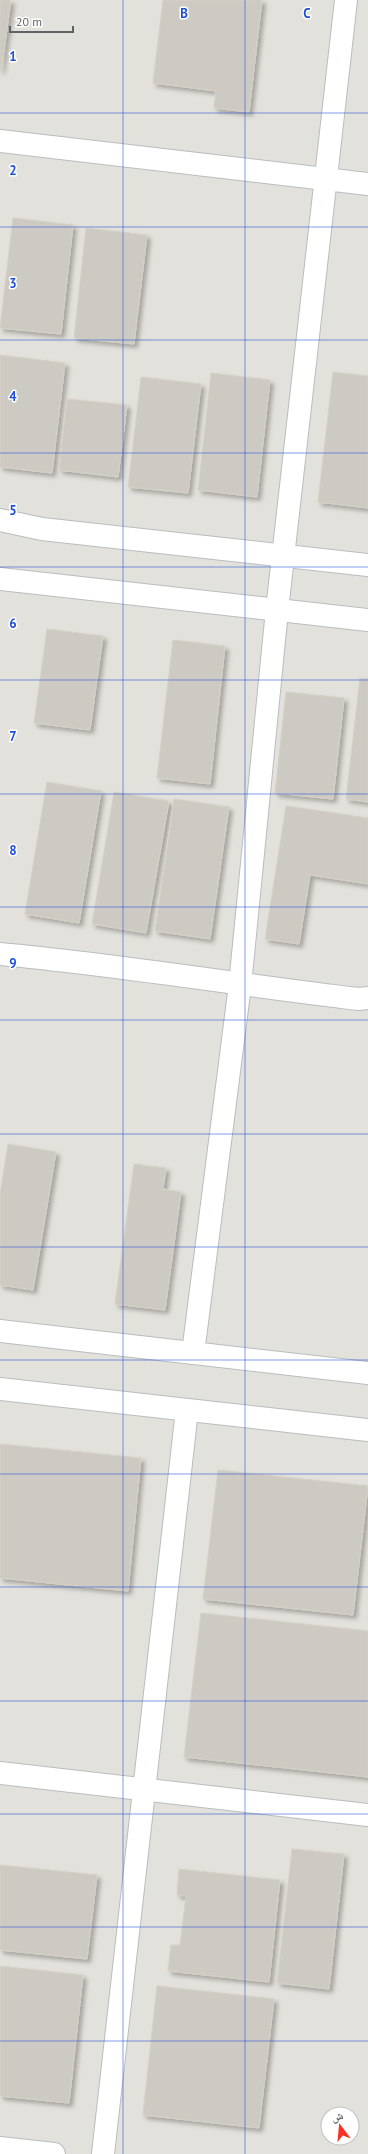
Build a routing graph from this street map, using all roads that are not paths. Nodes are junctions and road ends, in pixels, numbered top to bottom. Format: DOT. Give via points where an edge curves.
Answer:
graph roads {
  1 [pos="346,0"];
  2 [pos="0,142"];
  3 [pos="326,179"];
  4 [pos="368,184"];
  5 [pos="0,520"];
  6 [pos="283,555"];
  7 [pos="368,565"];
  8 [pos="0,579"];
  9 [pos="277,610"];
  10 [pos="368,620"];
  11 [pos="0,954"];
  12 [pos="240,985"];
  13 [pos="368,998"];
  14 [pos="0,1331"];
  15 [pos="193,1353"];
  16 [pos="368,1373"];
  17 [pos="0,1388"];
  18 [pos="187,1410"];
  19 [pos="368,1430"];
  20 [pos="0,1773"];
  21 [pos="144,1790"];
  22 [pos="368,1815"];
  23 [pos="0,2148"];
  24 [pos="54,2154"];
  25 [pos="103,2154"];
  1 -- 3 [label="street"];
  2 -- 3 [label="street"];
  3 -- 4 [label="street"];
  3 -- 6 [label="street"];
  5 -- 6 [label="street" via="42,529"];
  6 -- 7 [label="street"];
  6 -- 9 [label="street"];
  8 -- 9 [label="street"];
  9 -- 10 [label="street"];
  9 -- 12 [label="street"];
  11 -- 12 [label="street" via="47,958"];
  12 -- 13 [label="street"];
  12 -- 15 [label="street"];
  14 -- 15 [label="street"];
  15 -- 16 [label="street"];
  17 -- 18 [label="street"];
  18 -- 19 [label="street"];
  18 -- 21 [label="street"];
  20 -- 21 [label="street"];
  21 -- 22 [label="street"];
  21 -- 25 [label="street"];
  23 -- 24 [label="street"];
}
